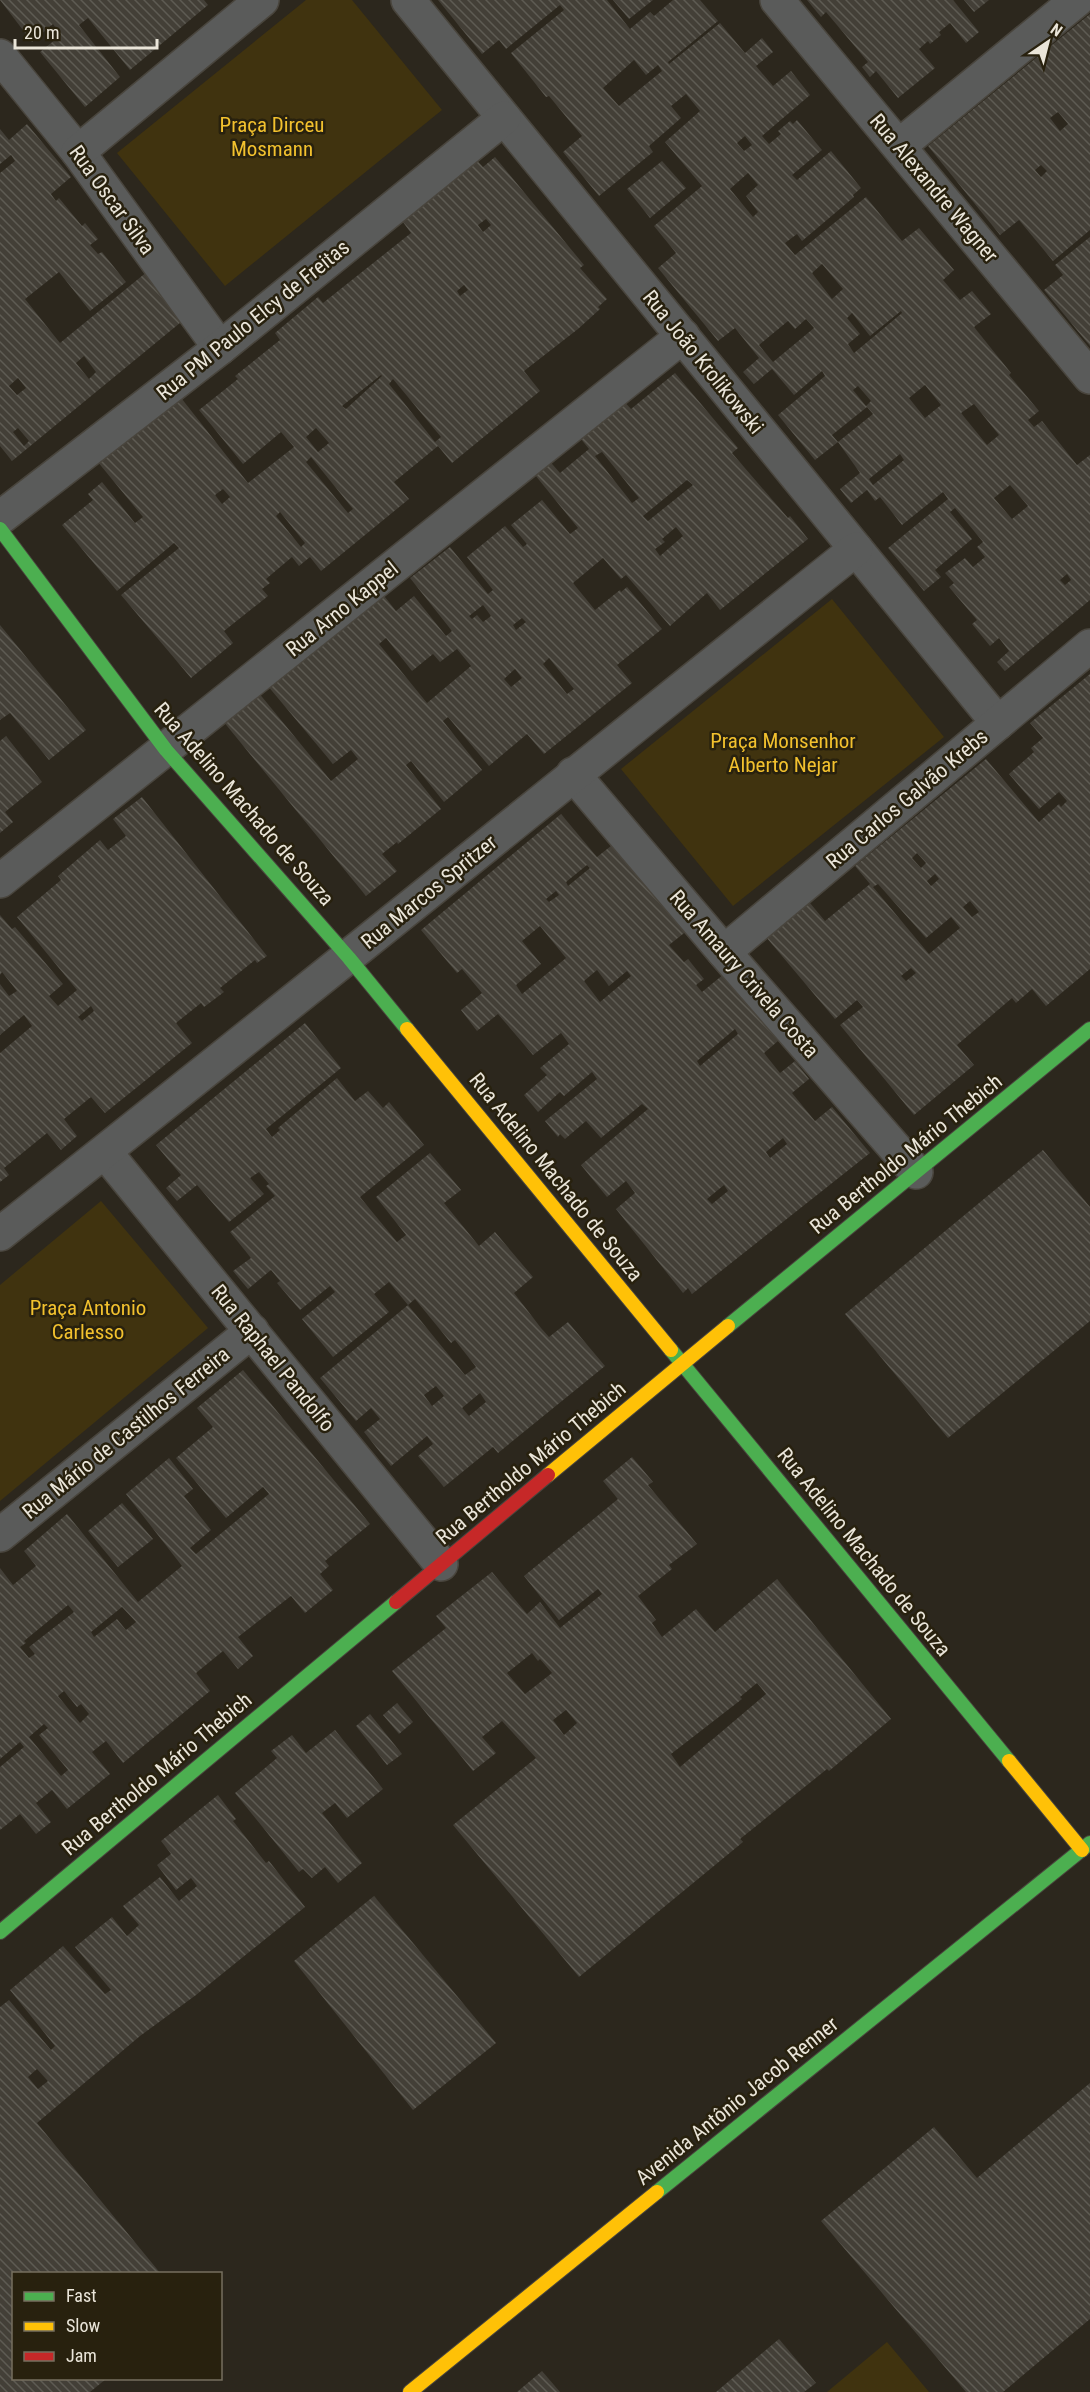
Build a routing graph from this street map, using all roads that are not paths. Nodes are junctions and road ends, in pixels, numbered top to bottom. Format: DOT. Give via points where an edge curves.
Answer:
graph roads {
  1 [pos="262,0"];
  2 [pos="408,0"];
  3 [pos="777,0"];
  4 [pos="1077,0"];
  5 [pos="0,56"];
  6 [pos="504,118"];
  7 [pos="899,146"];
  8 [pos="78,152"];
  9 [pos="683,336"];
  10 [pos="220,348"];
  11 [pos="1090,377"];
  12 [pos="0,518"];
  13 [pos="0,528"];
  14 [pos="856,549"];
  15 [pos="1090,646"];
  16 [pos="998,723"];
  17 [pos="166,750"];
  18 [pos="573,774"];
  19 [pos="0,881"];
  20 [pos="724,952"];
  21 [pos="349,958"];
  22 [pos="1090,1029"];
  23 [pos="105,1152"];
  24 [pos="916,1172"];
  25 [pos="0,1234"];
  26 [pos="252,1331"];
  27 [pos="682,1364"];
  28 [pos="0,1535"];
  29 [pos="441,1564"];
  30 [pos="1086,1847"];
  31 [pos="0,1932"];
  32 [pos="411,2392"];
  1 -- 8 [label="street"];
  2 -- 6 [label="street, Rua João Krolikowski"];
  3 -- 7 [label="street, Rua Alexandre Wagner"];
  4 -- 7 [label="street"];
  5 -- 8 [label="street, Rua Oscar Silva"];
  6 -- 9 [label="street, Rua João Krolikowski"];
  6 -- 10 [label="street, Rua PM Paulo Elcy de Freitas"];
  7 -- 11 [label="street, Rua Alexandre Wagner"];
  8 -- 10 [label="street, Rua Oscar Silva"];
  9 -- 14 [label="street, Rua João Krolikowski"];
  9 -- 17 [label="street, Rua Arno Kappel"];
  10 -- 12 [label="street, Rua PM Paulo Elcy de Freitas"];
  13 -- 17 [label="street, Rua Adelino Machado de Souza"];
  14 -- 16 [label="street, Rua João Krolikowski"];
  14 -- 18 [label="street, Rua Marcos Spritzer"];
  15 -- 16 [label="street, Rua Carlos Galvão Krebs"];
  16 -- 20 [label="street, Rua Carlos Galvão Krebs"];
  17 -- 19 [label="street, Rua Arno Kappel"];
  17 -- 21 [label="street, Rua Adelino Machado de Souza"];
  18 -- 20 [label="street, Rua Amaury Crivela Costa"];
  18 -- 21 [label="street, Rua Marcos Spritzer"];
  20 -- 24 [label="street, Rua Amaury Crivela Costa"];
  21 -- 23 [label="street, Rua Marcos Spritzer"];
  21 -- 27 [label="street, Rua Adelino Machado de Souza"];
  22 -- 24 [label="street, Rua Bertholdo Mário Thebich"];
  23 -- 25 [label="street, Rua Marcos Spritzer"];
  23 -- 26 [label="street, Rua Raphael Pandolfo"];
  24 -- 27 [label="street, Rua Bertholdo Mário Thebich"];
  26 -- 28 [label="street, Rua Mário de Castilhos Ferreira"];
  26 -- 29 [label="street, Rua Raphael Pandolfo"];
  27 -- 29 [label="street, Rua Bertholdo Mário Thebich"];
  27 -- 30 [label="street, Rua Adelino Machado de Souza"];
  29 -- 31 [label="street, Rua Bertholdo Mário Thebich"];
  30 -- 32 [label="street, Avenida Antônio Jacob Renner"];
}
